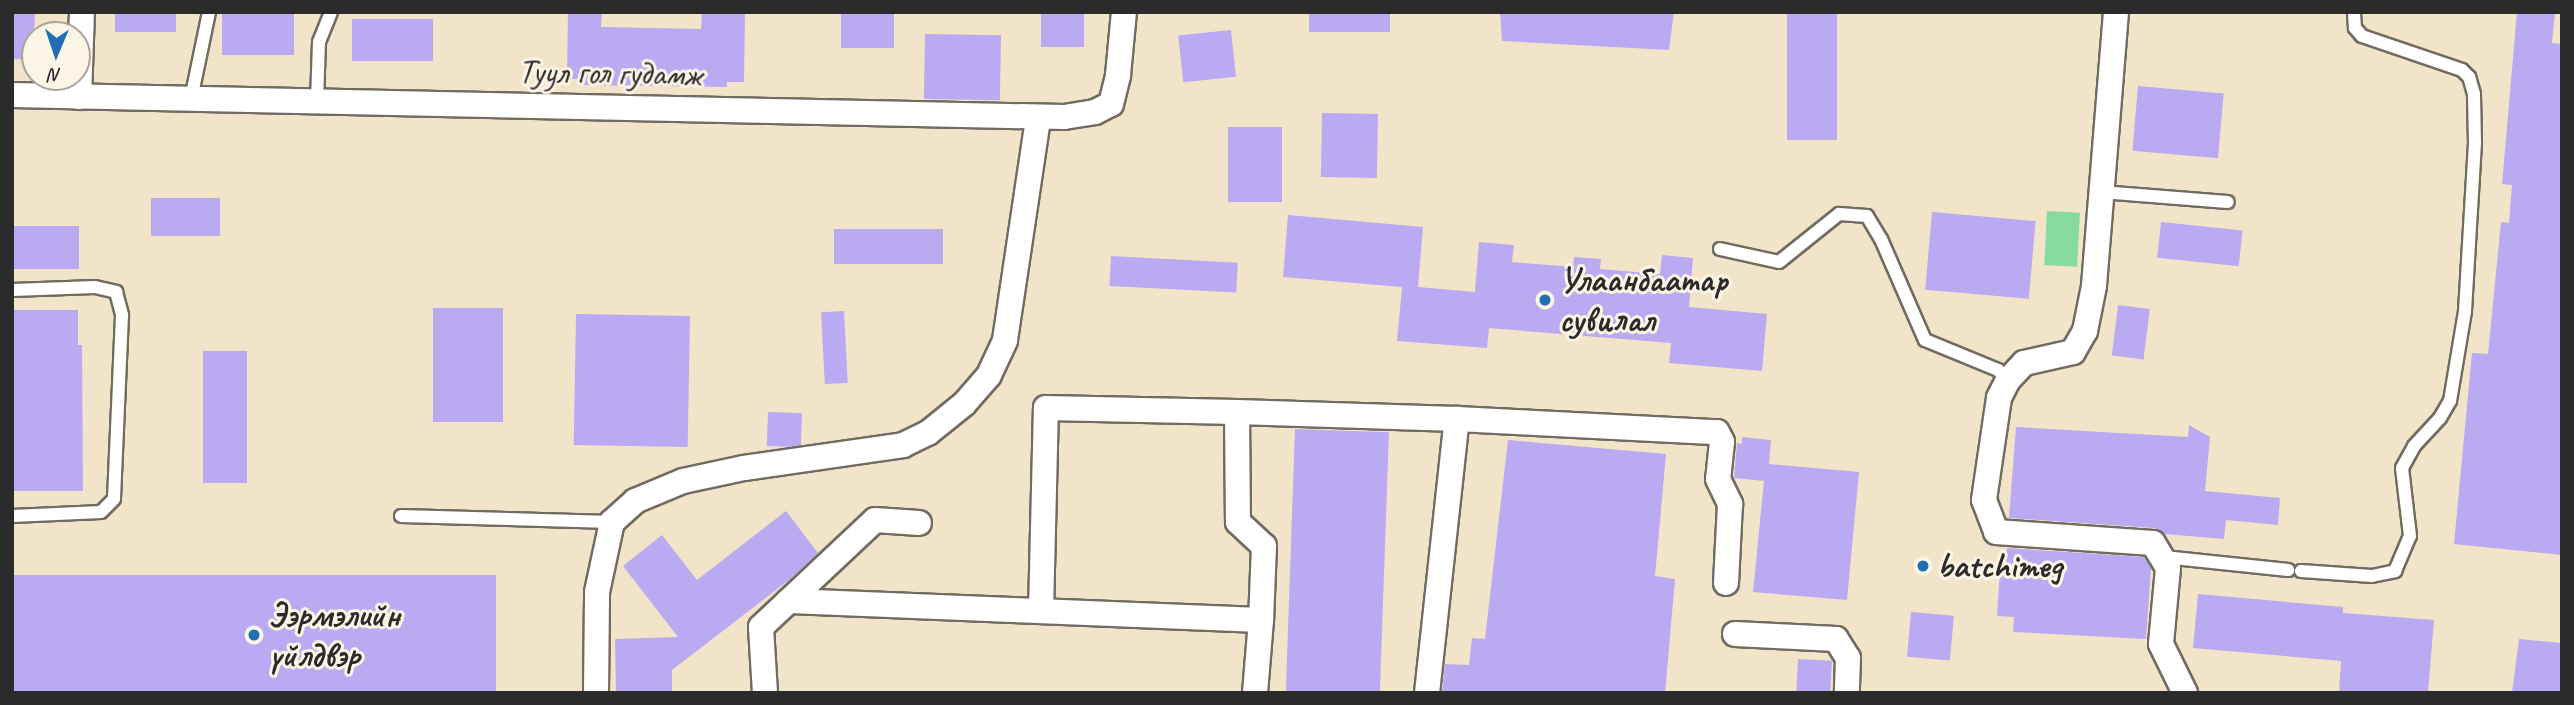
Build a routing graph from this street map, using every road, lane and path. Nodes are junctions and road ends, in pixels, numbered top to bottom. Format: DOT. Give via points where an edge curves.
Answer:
graph roads {
  1 [pos="82,12"];
  2 [pos="208,12"];
  3 [pos="331,12"];
  4 [pos="1125,12"];
  5 [pos="2116,12"];
  6 [pos="2354,12"];
  7 [pos="12,95"];
  8 [pos="79,97"];
  9 [pos="191,99"];
  10 [pos="317,102"];
  11 [pos="1038,118"];
  12 [pos="2101,192"];
  13 [pos="2228,202"];
  14 [pos="1720,249"];
  15 [pos="12,290"];
  16 [pos="2008,380"];
  17 [pos="1237,412"];
  18 [pos="1457,419"];
  19 [pos="12,516"];
  20 [pos="401,516"];
  21 [pos="612,522"];
  22 [pos="919,523"];
  23 [pos="2164,557"];
  24 [pos="1726,583"];
  25 [pos="789,601"];
  26 [pos="1041,611"];
  27 [pos="1261,620"];
  28 [pos="1735,634"];
  29 [pos="596,693"];
  30 [pos="765,693"];
  31 [pos="1255,693"];
  32 [pos="1427,693"];
  33 [pos="1847,693"];
  34 [pos="2185,693"];
  1 -- 8 [label="street"];
  2 -- 9 [label="lane"];
  3 -- 10 [label="lane" via="319,42"];
  4 -- 11 [label="street, Туул гол гудамж" via="1111,104 1095,112"];
  5 -- 12 [label="street"];
  6 -- 23 [label="lane" via="2355,28 2362,36 2462,70 2474,94 2465,311 2450,401 2414,446 2403,468 2410,536 2395,571 2372,576"];
  7 -- 8 [label="street, Туул гол гудамж"];
  8 -- 9 [label="street, Туул гол гудамж"];
  9 -- 10 [label="street, Туул гол гудамж"];
  10 -- 11 [label="street, Туул гол гудамж"];
  11 -- 21 [label="street" via="1005,340 989,375 964,404 928,433 903,445 683,481 635,501"];
  12 -- 13 [label="lane"];
  12 -- 16 [label="street" via="2094,286 2085,331 2073,352 2024,363"];
  14 -- 16 [label="lane" via="1779,262 1839,214 1867,216 1925,340 1998,370"];
  15 -- 19 [label="lane" via="95,288 116,292 122,315 114,499 101,512"];
  16 -- 23 [label="street" via="1999,398 1984,500 1996,532 2153,543"];
  17 -- 18 [label="street"];
  17 -- 26 [label="street" via="1046,408"];
  17 -- 27 [label="street" via="1238,522 1264,546"];
  18 -- 24 [label="street" via="1717,432 1721,442 1718,479 1730,504"];
  18 -- 32 [label="street"];
  20 -- 21 [label="lane"];
  21 -- 29 [label="street" via="597,592"];
  22 -- 25 [label="street" via="875,520"];
  23 -- 34 [label="street" via="2168,568 2161,644"];
  25 -- 26 [label="street"];
  25 -- 30 [label="street" via="761,627"];
  26 -- 27 [label="street"];
  27 -- 31 [label="street"];
  28 -- 33 [label="street" via="1836,639 1848,658"];
}
